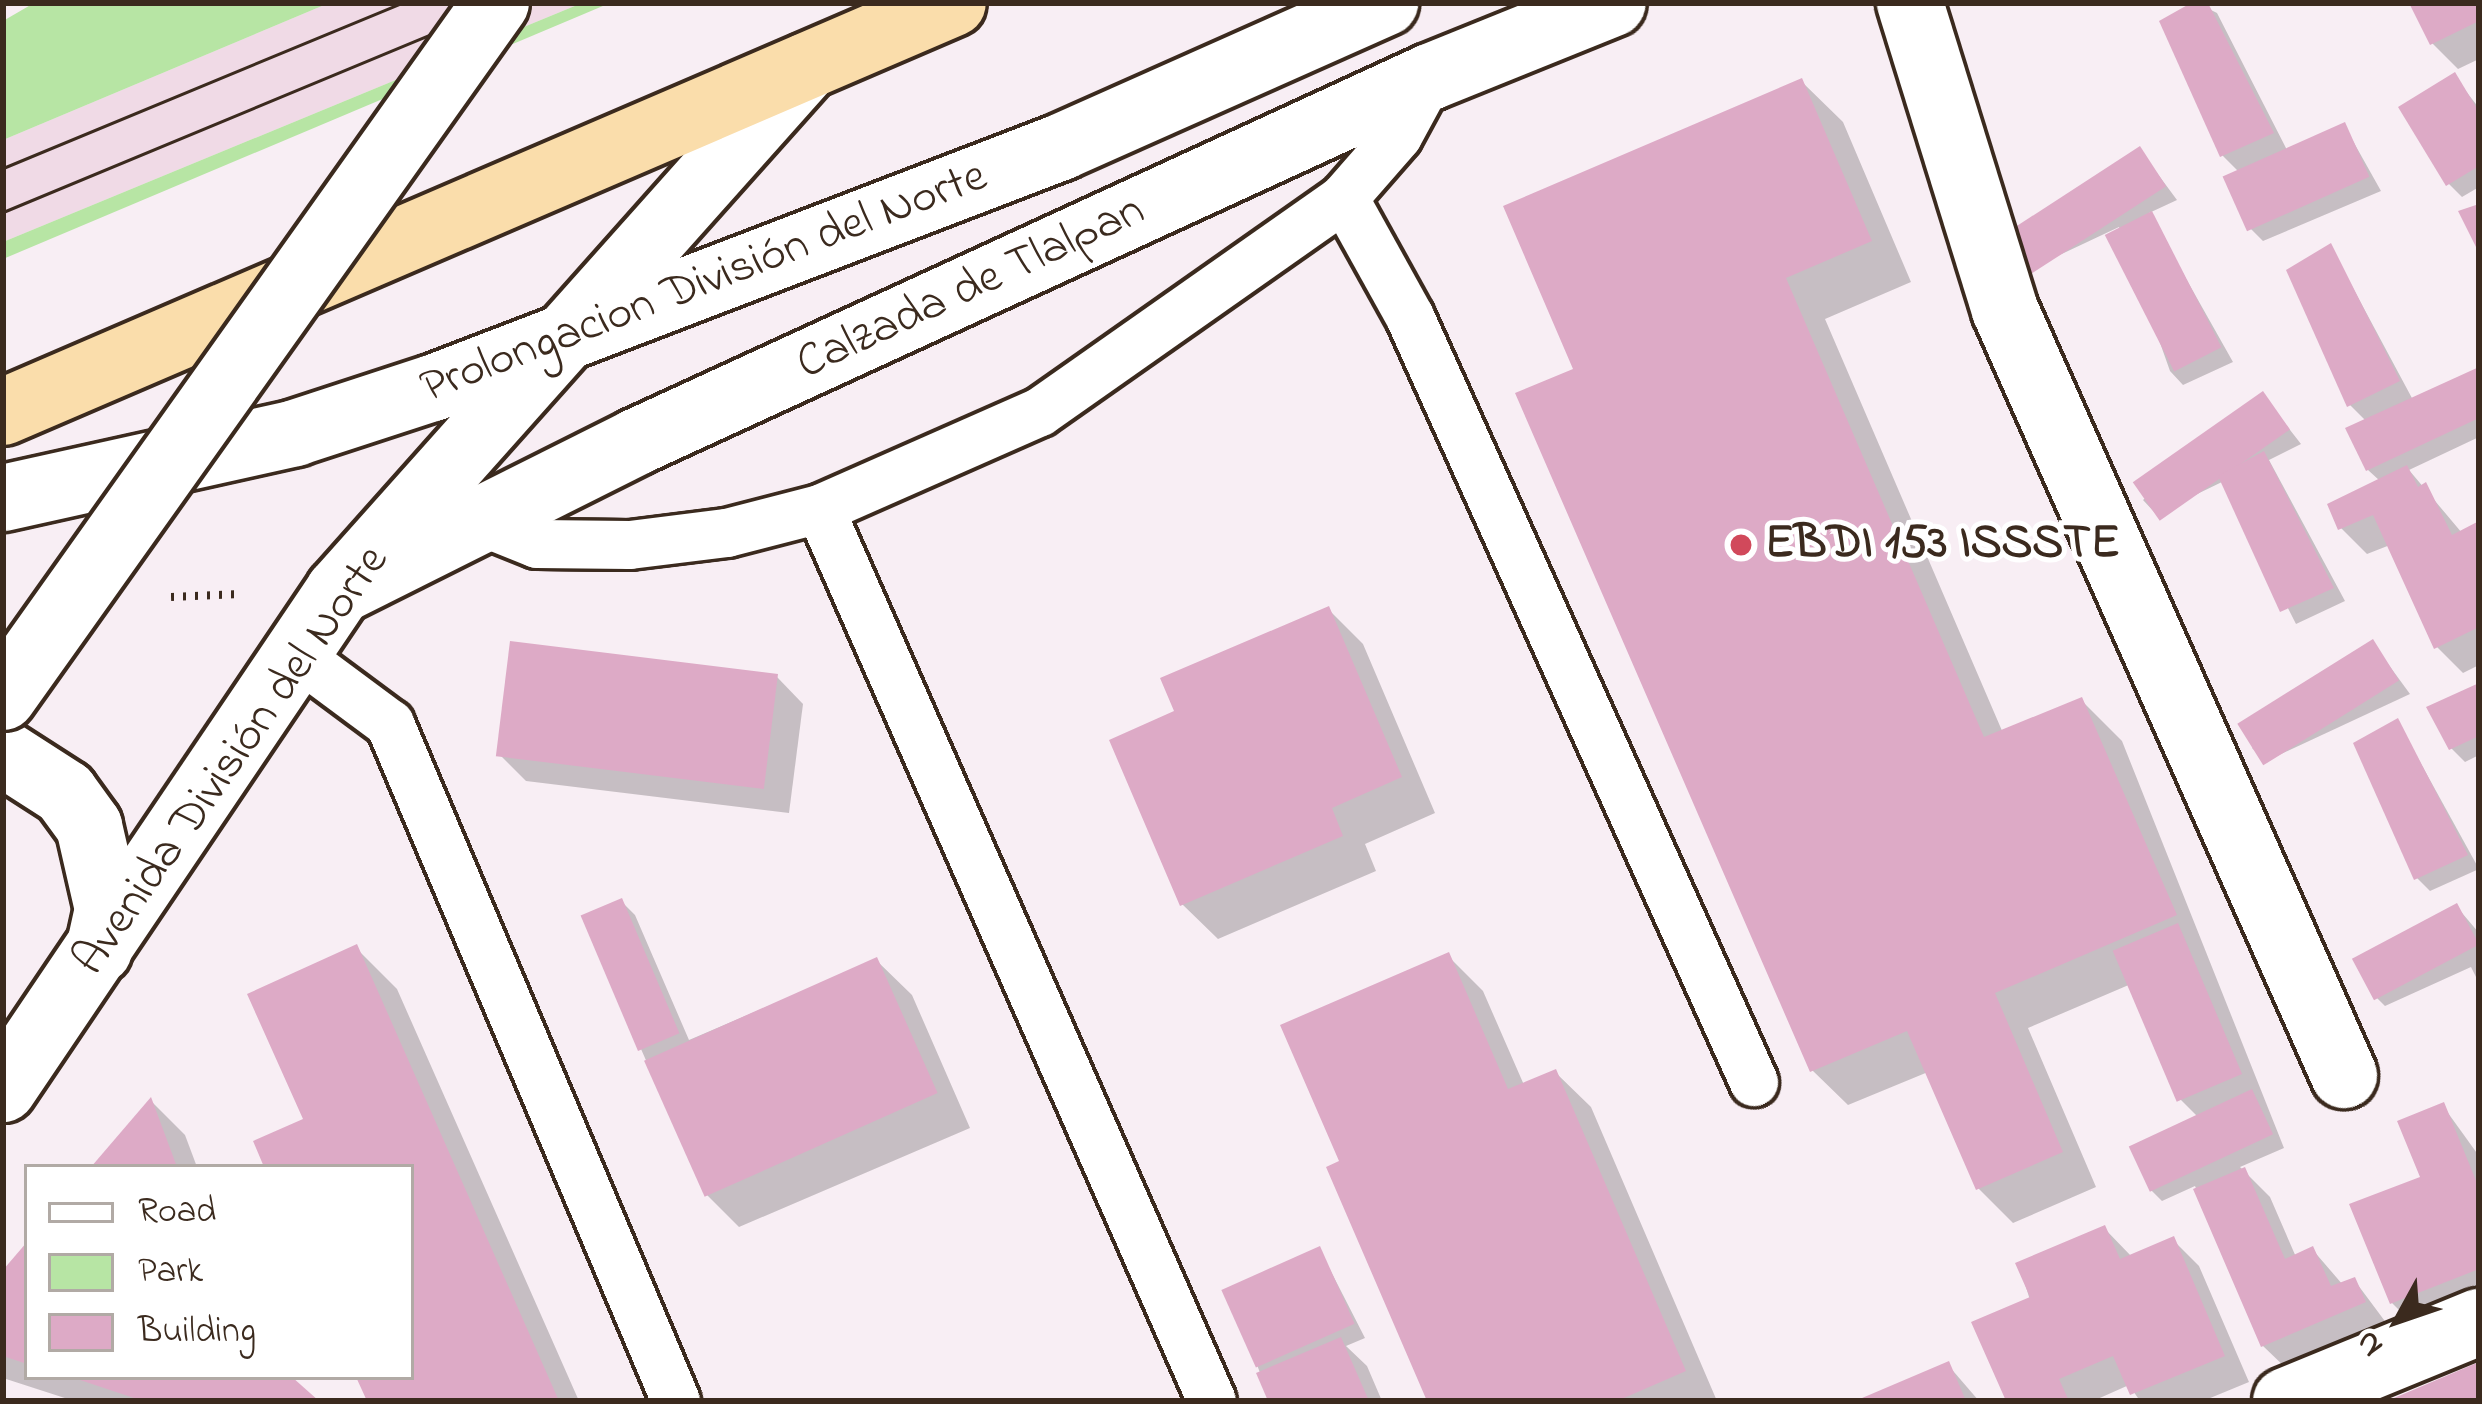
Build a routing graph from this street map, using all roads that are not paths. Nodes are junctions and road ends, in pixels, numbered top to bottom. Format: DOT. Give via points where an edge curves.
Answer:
graph roads {
  1 [pos="496,3"];
  2 [pos="952,3"];
  3 [pos="1384,3"];
  4 [pos="1612,3"];
  5 [pos="1910,3"];
  6 [pos="807,66"];
  7 [pos="1430,77"];
  8 [pos="1344,198"];
  9 [pos="570,335"];
  10 [pos="3,412"];
  11 [pos="3,498"];
  12 [pos="820,509"];
  13 [pos="475,519"];
  14 [pos="339,591"];
  15 [pos="297,656"];
  16 [pos="3,697"];
  17 [pos="3,753"];
  18 [pos="99,950"];
  19 [pos="2344,1075"];
  20 [pos="1754,1082"];
  21 [pos="3,1089"];
  22 [pos="2479,1322"];
  23 [pos="676,1401"];
  24 [pos="1212,1401"];
  25 [pos="2285,1401"];
  1 -- 16 [label="main road, bridge"];
  2 -- 6 [label="highway"];
  3 -- 9 [label="main road, Prolongacion División del Norte" via="1061,146"];
  4 -- 7 [label="main road, Calzada de Tlalpan"];
  5 -- 19 [label="main road" via="2005,310"];
  6 -- 9 [label="main road, Avenida División del Norte"];
  6 -- 10 [label="highway"];
  7 -- 8 [label="lane" via="1398,136"];
  7 -- 13 [label="main road, Calzada de Tlalpan"];
  8 -- 12 [label="lane" via="1040,412"];
  8 -- 20 [label="lane" via="1410,317"];
  9 -- 11 [label="main road, Prolongacion División del Norte" via="295,434"];
  9 -- 14 [label="main road, Avenida División del Norte"];
  12 -- 13 [label="lane" via="630,545 537,544"];
  12 -- 24 [label="lane"];
  13 -- 14 [label="main road, Calzada de Tlalpan"];
  14 -- 15 [label="main road, Avenida División del Norte"];
  15 -- 18 [label="main road, Avenida División del Norte"];
  15 -- 23 [label="lane" via="390,724"];
  17 -- 18 [label="main road" via="64,793 89,826 107,909"];
  18 -- 21 [label="main road, Avenida División del Norte"];
  22 -- 25 [label="main road"];
}
